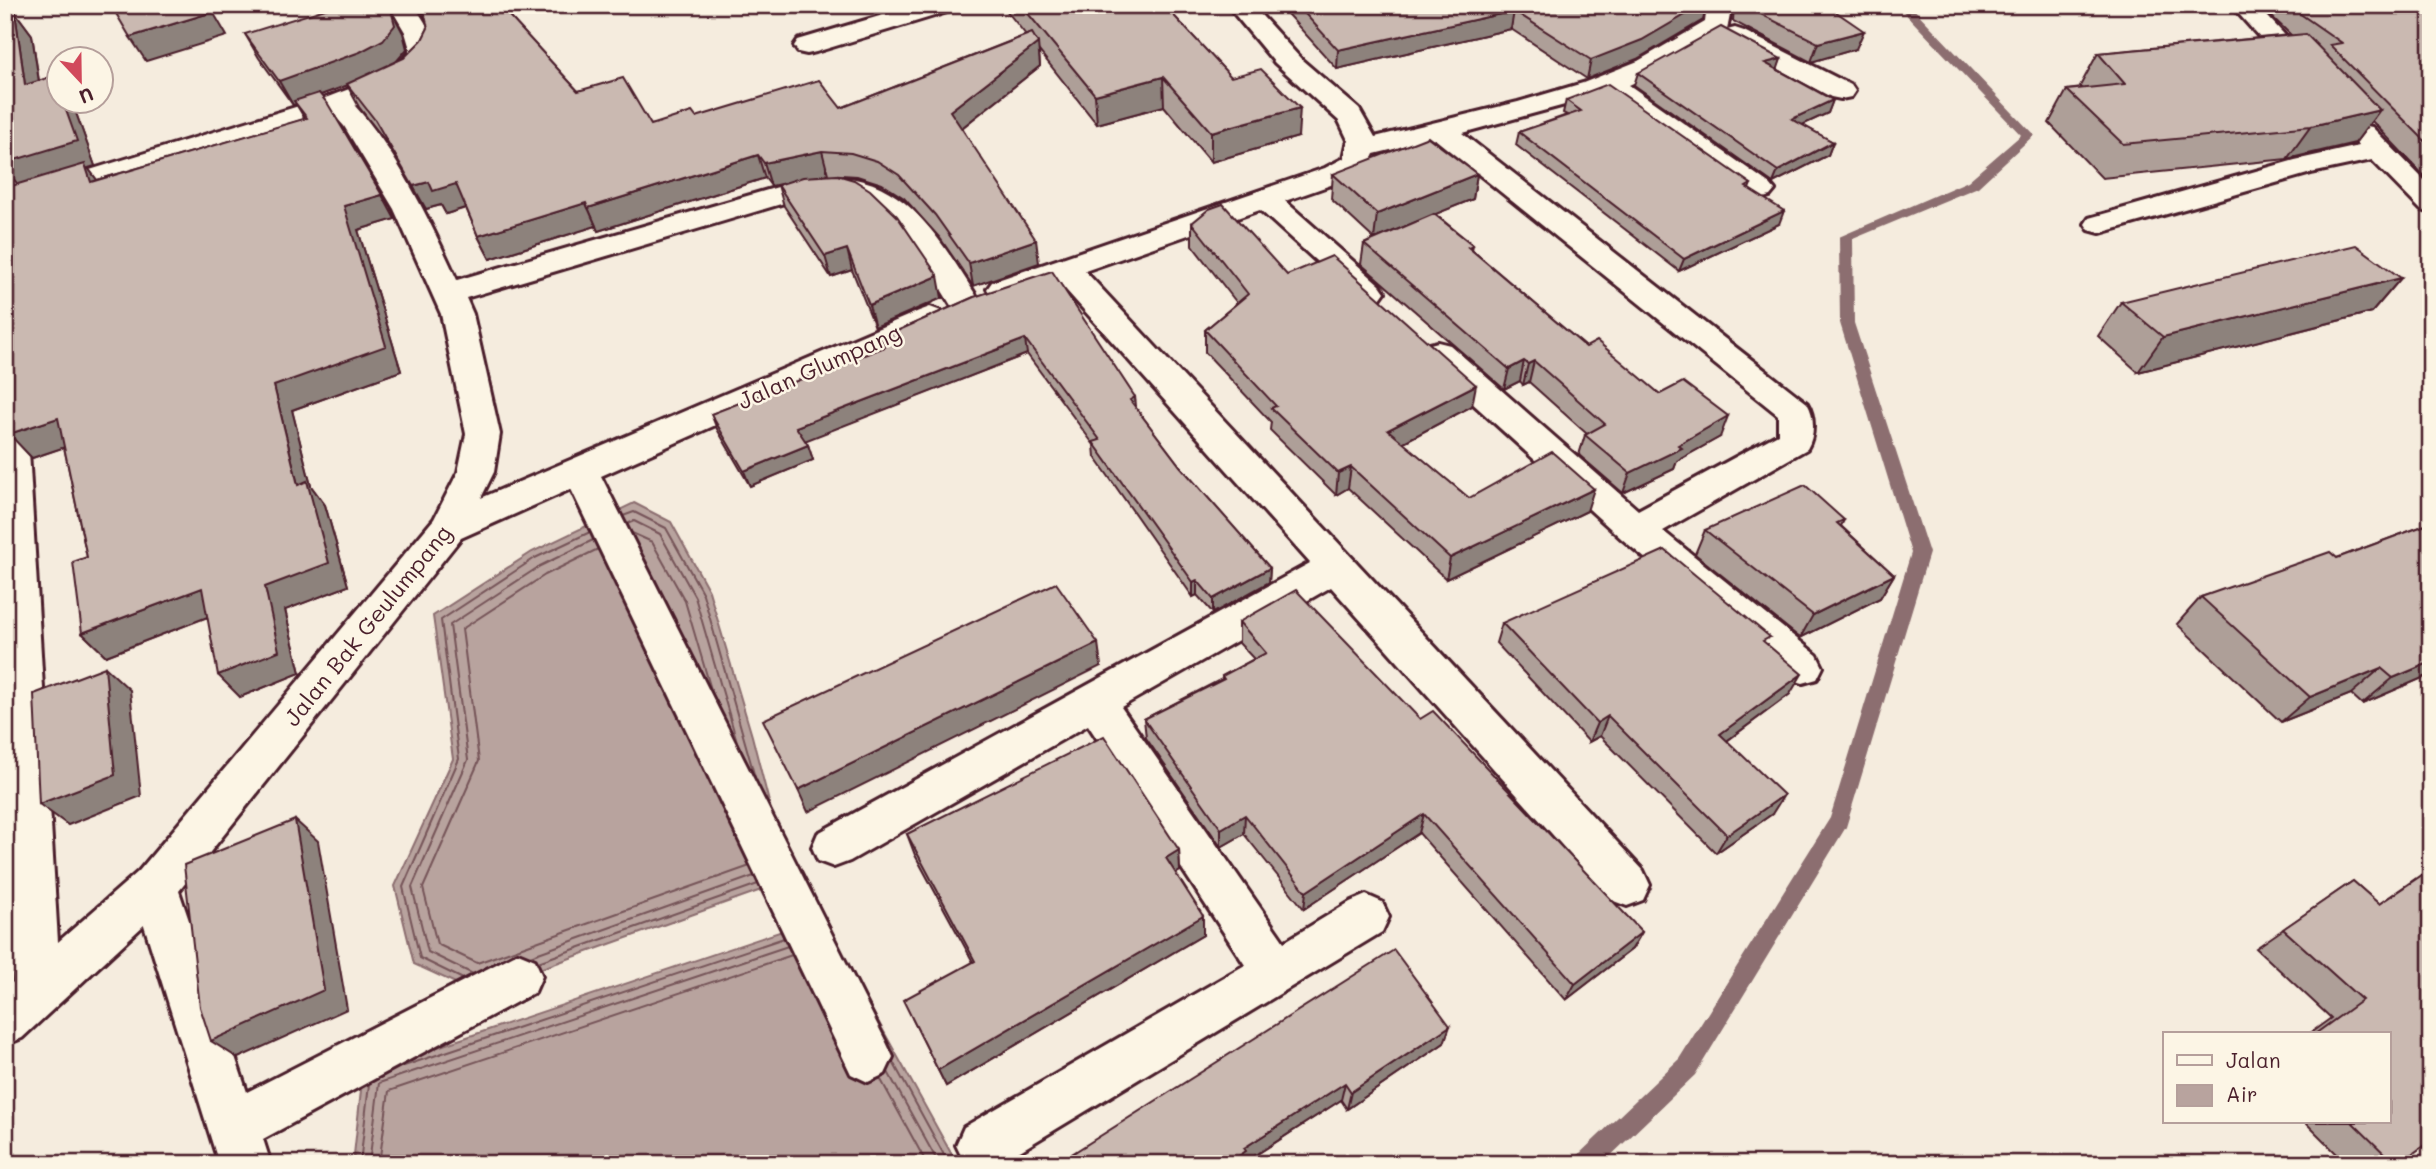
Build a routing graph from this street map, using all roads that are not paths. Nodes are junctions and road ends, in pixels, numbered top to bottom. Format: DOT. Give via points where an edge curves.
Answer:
graph roads {
  1 [pos="401,5"];
  2 [pos="945,5"];
  3 [pos="1239,5"];
  4 [pos="2243,5"];
  5 [pos="896,12"];
  6 [pos="1718,16"];
  7 [pos="807,46"];
  8 [pos="1608,83"];
  9 [pos="1841,91"];
  10 [pos="338,103"];
  11 [pos="1440,129"];
  12 [pos="1363,148"];
  13 [pos="2378,150"];
  14 [pos="1760,190"];
  15 [pos="1265,199"];
  16 [pos="2431,204"];
  17 [pos="5,206"];
  18 [pos="2101,224"];
  19 [pos="1064,268"];
  20 [pos="447,293"];
  21 [pos="965,303"];
  22 [pos="1388,309"];
  23 [pos="1419,337"];
  24 [pos="5,446"];
  25 [pos="580,470"];
  26 [pos="447,528"];
  27 [pos="1635,529"];
  28 [pos="1336,566"];
  29 [pos="1802,667"];
  30 [pos="1095,702"];
  31 [pos="834,847"];
  32 [pos="1627,885"];
  33 [pos="155,886"];
  34 [pos="1366,917"];
  35 [pos="1277,972"];
  36 [pos="518,976"];
  37 [pos="37,991"];
  38 [pos="5,1021"];
  39 [pos="869,1057"];
  40 [pos="982,1144"];
  41 [pos="239,1145"];
  1 -- 10 [label="street" via="421,39 421,58 390,80"];
  2 -- 5 [label="street"];
  3 -- 12 [label="street" via="1281,55 1344,111 1359,130"];
  4 -- 13 [label="street"];
  5 -- 7 [label="street"];
  6 -- 8 [label="street" via="1670,56"];
  6 -- 9 [label="street"];
  8 -- 11 [label="street"];
  8 -- 14 [label="street"];
  10 -- 17 [label="street"];
  10 -- 20 [label="street, Jalan Bak Geulumpang" via="355,122 409,209"];
  11 -- 12 [label="street"];
  11 -- 27 [label="street" via="1795,411 1796,440"];
  12 -- 15 [label="street, Jalan Glumpang" via="1357,163"];
  13 -- 16 [label="street"];
  13 -- 18 [label="street"];
  15 -- 19 [label="street, Jalan Glumpang"];
  15 -- 22 [label="street"];
  19 -- 21 [label="street, Jalan Glumpang"];
  19 -- 28 [label="street"];
  20 -- 21 [label="street" via="805,188 845,184 876,194 903,214"];
  20 -- 26 [label="street, Jalan Bak Geulumpang" via="457,314 483,434 476,472"];
  21 -- 25 [label="street, Jalan Glumpang"];
  23 -- 27 [label="street"];
  24 -- 37 [label="street" via="10,451"];
  25 -- 26 [label="street, Jalan Glumpang"];
  25 -- 39 [label="street"];
  26 -- 33 [label="street, Jalan Bak Geulumpang"];
  27 -- 29 [label="street"];
  28 -- 30 [label="street"];
  28 -- 32 [label="street"];
  30 -- 31 [label="street"];
  30 -- 35 [label="street"];
  33 -- 37 [label="street, Jalan Bak Geulumpang"];
  33 -- 41 [label="street"];
  34 -- 35 [label="street"];
  35 -- 40 [label="street"];
  36 -- 41 [label="street"];
  37 -- 38 [label="street, Jalan Bak Geulumpang"];
}
